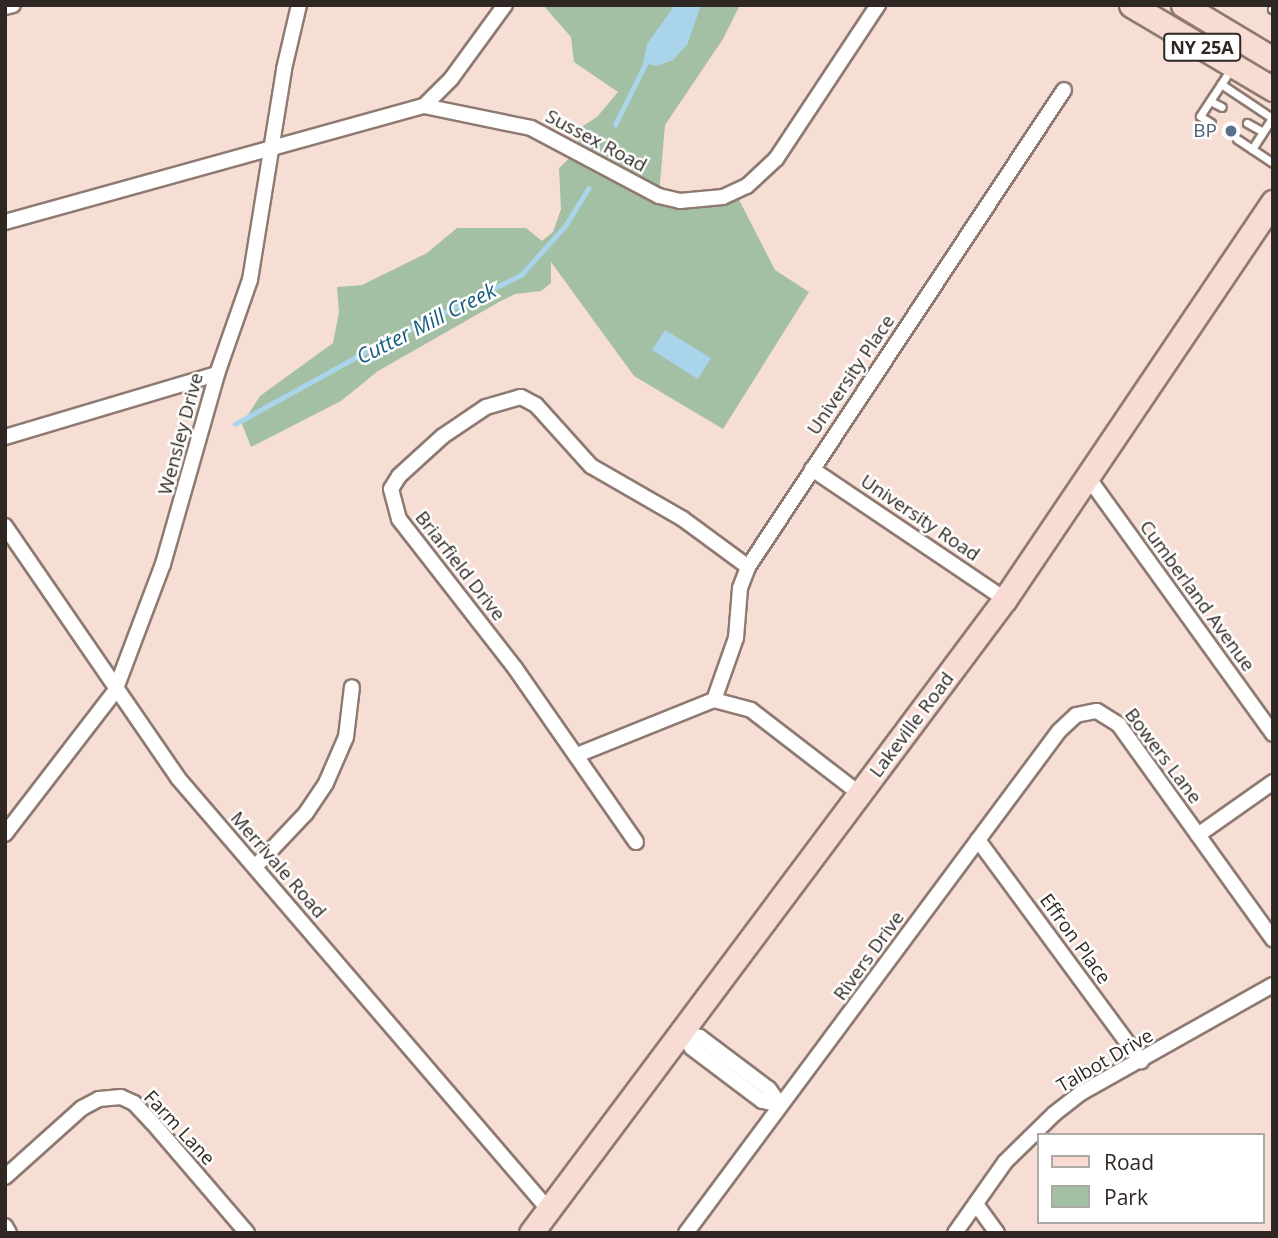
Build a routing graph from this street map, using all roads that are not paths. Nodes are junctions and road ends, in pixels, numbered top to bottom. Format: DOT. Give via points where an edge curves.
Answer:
graph roads {
  1 [pos="13,5"];
  2 [pos="299,5"];
  3 [pos="505,5"];
  4 [pos="878,5"];
  5 [pos="1130,5"];
  6 [pos="1183,5"];
  7 [pos="5,8"];
  8 [pos="1273,60"];
  9 [pos="1227,75"];
  10 [pos="1273,89"];
  11 [pos="1064,90"];
  12 [pos="1210,101"];
  13 [pos="424,106"];
  14 [pos="1222,107"];
  15 [pos="1272,117"];
  16 [pos="1211,123"];
  17 [pos="1247,123"];
  18 [pos="1263,132"];
  19 [pos="1237,139"];
  20 [pos="271,147"];
  21 [pos="1252,149"];
  22 [pos="1273,163"];
  23 [pos="1273,202"];
  24 [pos="5,222"];
  25 [pos="217,374"];
  26 [pos="5,438"];
  27 [pos="812,469"];
  28 [pos="1090,480"];
  29 [pos="5,526"];
  30 [pos="748,567"];
  31 [pos="1005,599"];
  32 [pos="352,687"];
  33 [pos="115,691"];
  34 [pos="714,700"];
  35 [pos="1090,711"];
  36 [pos="1273,734"];
  37 [pos="577,755"];
  38 [pos="1273,782"];
  39 [pos="860,794"];
  40 [pos="5,834"];
  41 [pos="1198,835"];
  42 [pos="978,840"];
  43 [pos="636,842"];
  44 [pos="255,867"];
  45 [pos="1273,939"];
  46 [pos="1273,985"];
  47 [pos="681,1031"];
  48 [pos="1140,1061"];
  49 [pos="780,1105"];
  50 [pos="5,1177"];
  51 [pos="976,1204"];
  52 [pos="548,1209"];
  53 [pos="5,1226"];
  54 [pos="9,1233"];
  55 [pos="247,1233"];
  56 [pos="531,1233"];
  57 [pos="686,1233"];
  58 [pos="955,1233"];
  59 [pos="997,1233"];
  1 -- 7 [label="street"];
  2 -- 20 [label="street, Wensley Drive"];
  3 -- 13 [label="street" via="451,79"];
  4 -- 13 [label="street, Sussex Road" via="776,159 747,186 723,198 680,201 659,196 531,128"];
  5 -- 9 [label="main road, NY 25A"];
  6 -- 8 [label="main road, NY 25A"];
  9 -- 10 [label="main road, NY 25A"];
  9 -- 12 [label="lane"];
  9 -- 15 [label="lane"];
  11 -- 27 [label="street, University Place"];
  12 -- 14 [label="lane"];
  12 -- 16 [label="lane" via="1200,116"];
  13 -- 20 [label="street, Sussex Road"];
  15 -- 18 [label="lane"];
  17 -- 18 [label="lane"];
  18 -- 21 [label="lane"];
  19 -- 21 [label="lane"];
  20 -- 24 [label="street, Sussex Road"];
  20 -- 25 [label="street, Wensley Drive" via="250,280"];
  21 -- 22 [label="lane"];
  23 -- 28 [label="main road, Lakeville Road"];
  25 -- 26 [label="street"];
  25 -- 33 [label="street, Wensley Drive" via="186,493"];
  27 -- 30 [label="street, University Place"];
  27 -- 31 [label="street, University Road"];
  28 -- 31 [label="main road, Lakeville Road"];
  28 -- 36 [label="street, Cumberland Avenue"];
  29 -- 33 [label="street, Merrivale Road"];
  30 -- 34 [label="street, University Place" via="740,588 736,638"];
  30 -- 37 [label="street, Briarfield Drive" via="683,519 591,466 536,405 521,397 502,400 469,417 398,476 390,496 400,519"];
  31 -- 39 [label="main road, Lakeville Road"];
  32 -- 44 [label="street" via="346,737 326,783 306,813"];
  33 -- 40 [label="street, Wensley Drive"];
  33 -- 44 [label="street, Merrivale Road" via="178,778"];
  34 -- 37 [label="street"];
  34 -- 39 [label="street" via="751,710"];
  35 -- 41 [label="street, Bowers Lane" via="1104,713 1119,725"];
  35 -- 42 [label="street, Rivers Drive" via="1076,715 1059,731"];
  37 -- 43 [label="street, Briarfield Drive"];
  38 -- 41 [label="street, Bowers Lane"];
  39 -- 47 [label="main road, Lakeville Road"];
  41 -- 45 [label="street, Bowers Lane"];
  42 -- 48 [label="street, Effron Place"];
  42 -- 49 [label="street, Rivers Drive"];
  44 -- 52 [label="street, Merrivale Road"];
  46 -- 48 [label="street, Talbot Drive"];
  47 -- 49 [label="street" via="700,1037 769,1089"];
  47 -- 52 [label="main road, Lakeville Road"];
  48 -- 51 [label="street, Talbot Drive" via="1054,1114 1006,1162"];
  49 -- 57 [label="street, Rivers Drive"];
  50 -- 55 [label="street, Farm Lane" via="82,1108 99,1099 121,1097 152,1122"];
  51 -- 58 [label="street, Talbot Drive"];
  51 -- 59 [label="street"];
  52 -- 56 [label="main road, Lakeville Road"];
  53 -- 54 [label="street"];
}
